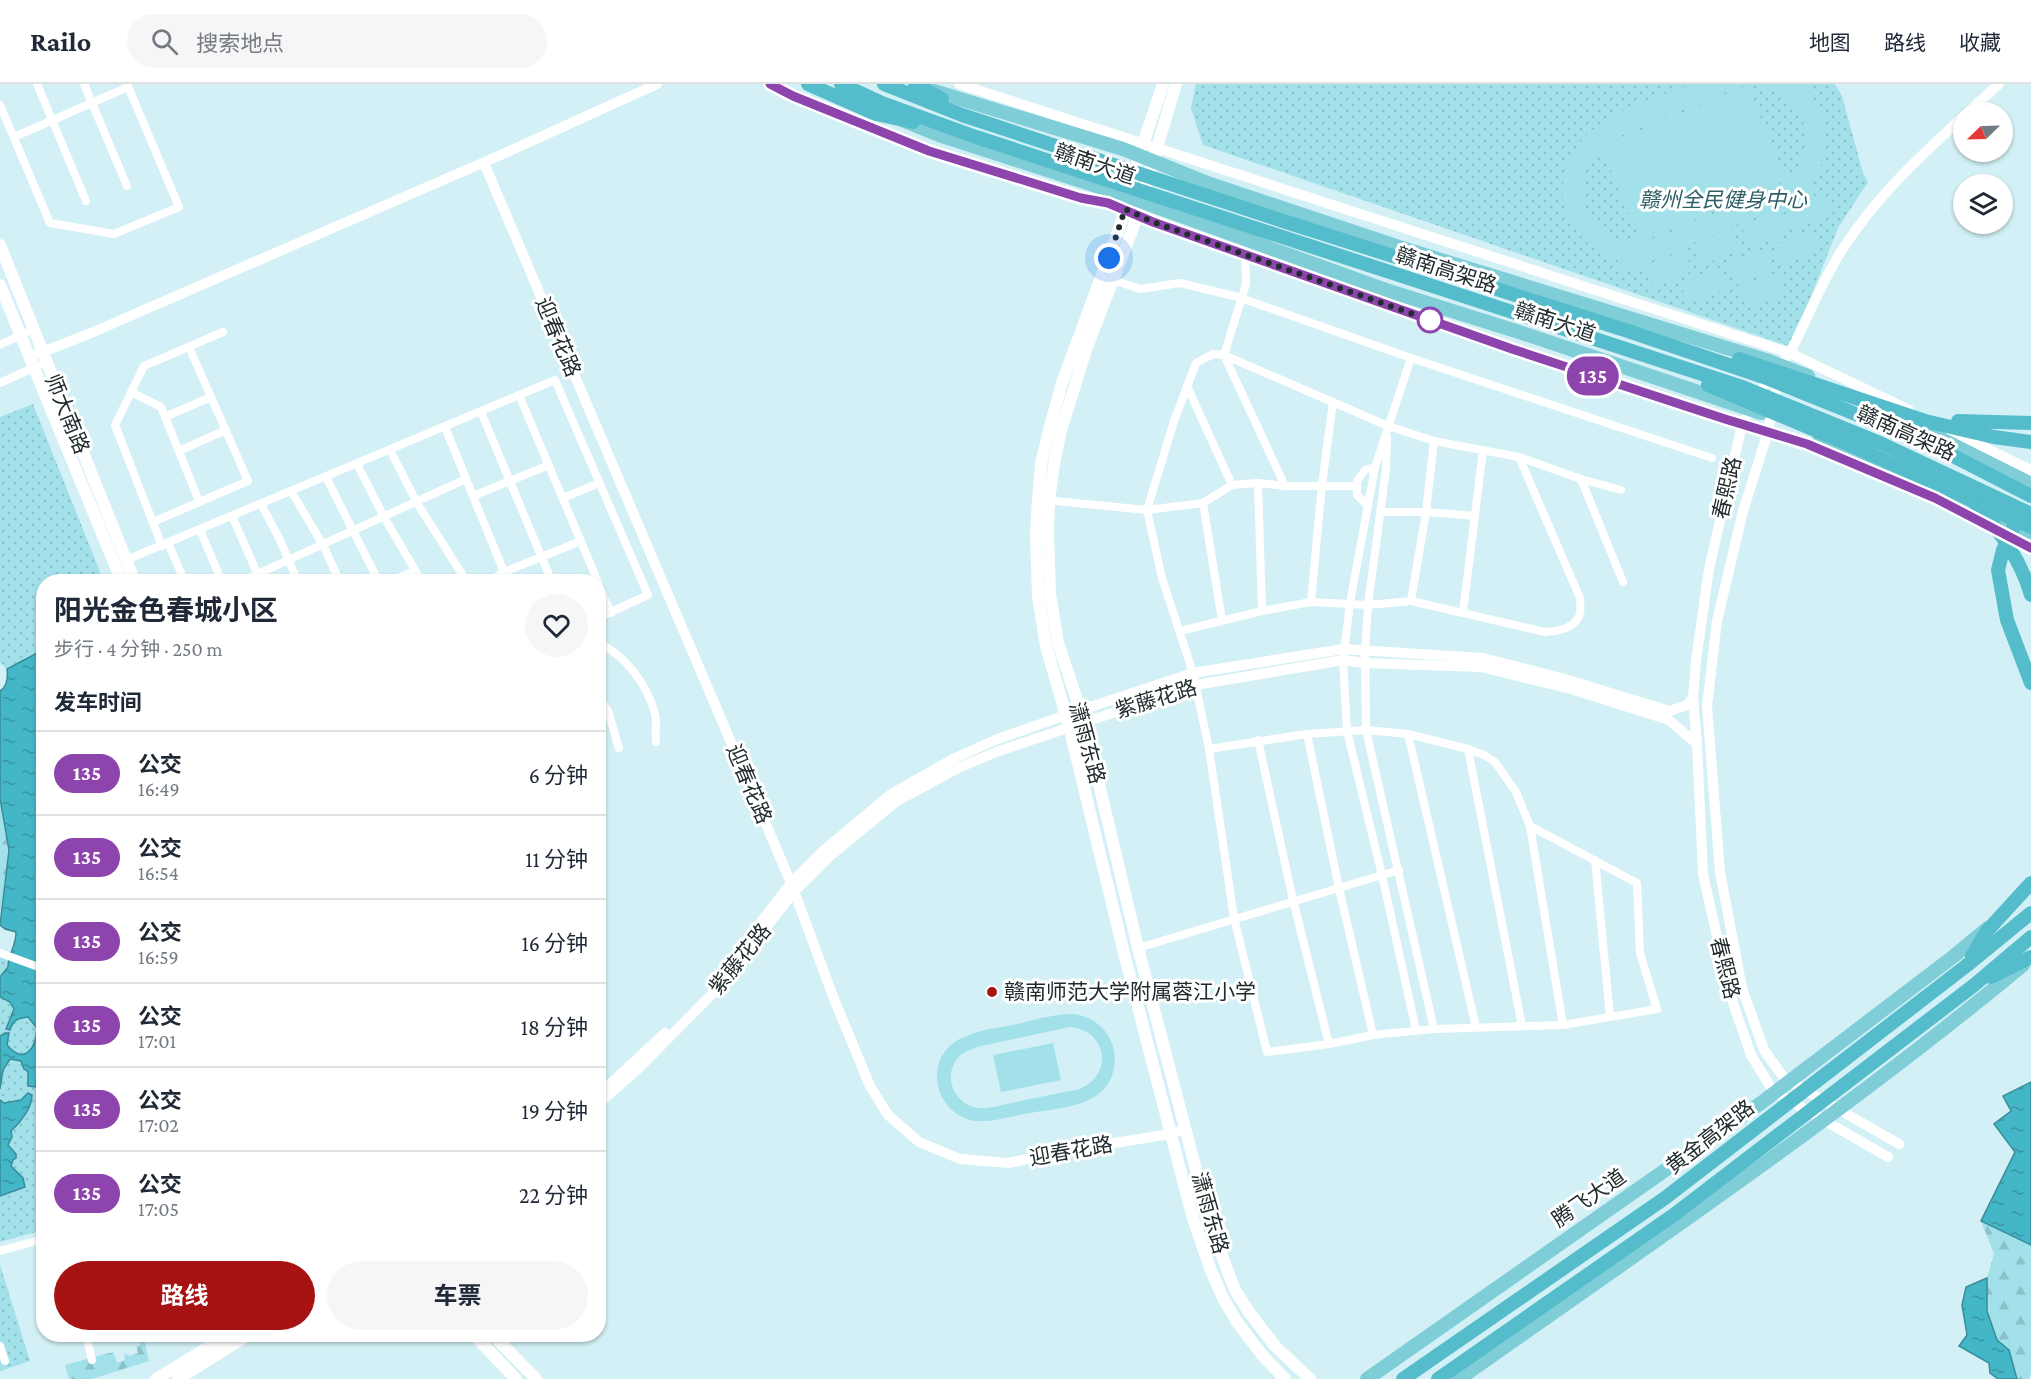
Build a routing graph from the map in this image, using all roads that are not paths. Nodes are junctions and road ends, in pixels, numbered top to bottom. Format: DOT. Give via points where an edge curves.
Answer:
graph roads {
  1 [pos="37,84"];
  2 [pos="84,84"];
  3 [pos="657,84"];
  4 [pos="770,84"];
  5 [pos="808,84"];
  6 [pos="818,84"];
  7 [pos="842,84"];
  8 [pos="884,84"];
  9 [pos="915,84"];
  10 [pos="959,84"];
  11 [pos="1163,84"];
  12 [pos="1176,84"];
  13 [pos="1999,84"];
  14 [pos="127,85"];
  15 [pos="1979,102"];
  16 [pos="92,103"];
  17 [pos="0,105"];
  18 [pos="52,120"];
  19 [pos="981,121"];
  20 [pos="1953,126"];
  21 [pos="14,137"];
  22 [pos="976,137"];
  23 [pos="1148,152"];
  24 [pos="484,163"];
  25 [pos="127,186"];
  26 [pos="86,201"];
  27 [pos="1133,205"];
  28 [pos="0,245"];
  29 [pos="1245,253"];
  30 [pos="1113,279"];
  31 [pos="0,285"];
  32 [pos="1242,298"];
  33 [pos="1582,316"];
  34 [pos="33,329"];
  35 [pos="223,332"];
  36 [pos="1575,333"];
  37 [pos="21,335"];
  38 [pos="0,345"];
  39 [pos="189,347"];
  40 [pos="1790,353"];
  41 [pos="1224,355"];
  42 [pos="1411,358"];
  43 [pos="38,360"];
  44 [pos="1779,364"];
  45 [pos="0,383"];
  46 [pos="1187,386"];
  47 [pos="131,392"];
  48 [pos="519,395"];
  49 [pos="212,397"];
  50 [pos="1333,402"];
  51 [pos="1750,410"];
  52 [pos="481,412"];
  53 [pos="165,417"];
  54 [pos="1771,417"];
  55 [pos="1925,421"];
  56 [pos="2031,423"];
  57 [pos="1742,424"];
  58 [pos="1388,426"];
  59 [pos="445,427"];
  60 [pos="226,430"];
  61 [pos="1768,432"];
  62 [pos="1434,441"];
  63 [pos="2031,442"];
  64 [pos="390,450"];
  65 [pos="1483,450"];
  66 [pos="179,451"];
  67 [pos="1519,458"];
  68 [pos="1712,458"];
  69 [pos="357,464"];
  70 [pos="549,465"];
  71 [pos="1375,467"];
  72 [pos="2031,470"];
  73 [pos="326,477"];
  74 [pos="466,479"];
  75 [pos="1581,479"];
  76 [pos="510,481"];
  77 [pos="599,483"];
  78 [pos="1258,483"];
  79 [pos="2031,484"];
  80 [pos="1232,485"];
  81 [pos="1322,485"];
  82 [pos="1285,486"];
  83 [pos="1356,486"];
  84 [pos="1621,490"];
  85 [pos="291,491"];
  86 [pos="473,496"];
  87 [pos="2031,496"];
  88 [pos="563,498"];
  89 [pos="1044,500"];
  90 [pos="1972,500"];
  91 [pos="199,501"];
  92 [pos="417,502"];
  93 [pos="1203,503"];
  94 [pos="261,504"];
  95 [pos="1366,506"];
  96 [pos="1147,510"];
  97 [pos="1380,512"];
  98 [pos="1426,512"];
  99 [pos="2031,514"];
  100 [pos="232,516"];
  101 [pos="1475,516"];
  102 [pos="384,517"];
  103 [pos="153,522"];
  104 [pos="2031,527"];
  105 [pos="200,530"];
  106 [pos="353,531"];
  107 [pos="2031,539"];
  108 [pos="581,541"];
  109 [pos="165,544"];
  110 [pos="323,544"];
  111 [pos="2031,548"];
  112 [pos="541,557"];
  113 [pos="126,560"];
  114 [pos="289,560"];
  115 [pos="415,571"];
  116 [pos="504,572"];
  117 [pos="119,574"];
  118 [pos="132,574"];
  119 [pos="181,574"];
  120 [pos="219,574"];
  121 [pos="257,574"];
  122 [pos="266,574"];
  123 [pos="295,574"];
  124 [pos="336,574"];
  125 [pos="375,574"];
  126 [pos="408,574"];
  127 [pos="417,574"];
  128 [pos="462,574"];
  129 [pos="501,574"];
  130 [pos="548,574"];
  131 [pos="595,574"];
  132 [pos="1623,582"];
  133 [pos="2031,595"];
  134 [pos="606,601"];
  135 [pos="1411,601"];
  136 [pos="1311,602"];
  137 [pos="1350,603"];
  138 [pos="1368,605"];
  139 [pos="1262,611"];
  140 [pos="1463,612"];
  141 [pos="611,613"];
  142 [pos="606,615"];
  143 [pos="1222,620"];
  144 [pos="1180,632"];
  145 [pos="606,646"];
  146 [pos="1365,650"];
  147 [pos="1343,654"];
  148 [pos="1364,663"];
  149 [pos="1193,673"];
  150 [pos="2031,683"];
  151 [pos="1196,685"];
  152 [pos="1693,698"];
  153 [pos="606,708"];
  154 [pos="1082,716"];
  155 [pos="1067,720"];
  156 [pos="1366,730"];
  157 [pos="1347,731"];
  158 [pos="1307,734"];
  159 [pos="1408,735"];
  160 [pos="1258,740"];
  161 [pos="656,742"];
  162 [pos="1697,744"];
  163 [pos="619,748"];
  164 [pos="1209,749"];
  165 [pos="1468,749"];
  166 [pos="1530,826"];
  167 [pos="1595,861"];
  168 [pos="1399,870"];
  169 [pos="1382,875"];
  170 [pos="2031,883"];
  171 [pos="793,887"];
  172 [pos="1339,888"];
  173 [pos="2031,892"];
  174 [pos="1293,900"];
  175 [pos="2031,913"];
  176 [pos="1234,918"];
  177 [pos="2031,937"];
  178 [pos="1138,948"];
  179 [pos="0,953"];
  180 [pos="2031,957"];
  181 [pos="36,966"];
  182 [pos="1966,966"];
  183 [pos="1973,986"];
  184 [pos="1610,1016"];
  185 [pos="1563,1024"];
  186 [pos="1522,1026"];
  187 [pos="1476,1027"];
  188 [pos="1434,1029"];
  189 [pos="1416,1030"];
  190 [pos="1373,1035"];
  191 [pos="1329,1044"];
  192 [pos="1790,1081"];
  193 [pos="606,1087"];
  194 [pos="1776,1092"];
  195 [pos="606,1097"];
  196 [pos="1839,1109"];
  197 [pos="1824,1120"];
  198 [pos="1186,1129"];
  199 [pos="1170,1134"];
  200 [pos="1899,1144"];
  201 [pos="1888,1157"];
  202 [pos="36,1241"];
  203 [pos="0,1251"];
  204 [pos="88,1342"];
  205 [pos="217,1342"];
  206 [pos="238,1342"];
  207 [pos="481,1342"];
  208 [pos="500,1342"];
  209 [pos="0,1346"];
  210 [pos="92,1360"];
  211 [pos="4,1361"];
  212 [pos="156,1379"];
  213 [pos="178,1379"];
  214 [pos="516,1379"];
  215 [pos="536,1379"];
  216 [pos="1285,1379"];
  217 [pos="1310,1379"];
  218 [pos="1367,1379"];
  219 [pos="1403,1379"];
  220 [pos="1438,1379"];
  221 [pos="1459,1379"];
  1 -- 18 [label="street"];
  2 -- 16 [label="street"];
  3 -- 24 [label="street"];
  4 -- 27 [label="street" via="929,151 1081,198"];
  5 -- 22 [label="highway" via="876,114"];
  6 -- 27 [label="main road, 赣南大道" via="939,135"];
  7 -- 22 [label="highway, 赣南高架路"];
  8 -- 19 [label="highway, 赣南高架路"];
  9 -- 19 [label="highway"];
  9 -- 23 [label="main road, 赣南大道" via="1123,149"];
  10 -- 23 [label="street"];
  11 -- 23 [label="main road, 潇雨东路"];
  12 -- 23 [label="main road, 潇雨东路"];
  13 -- 15 [label="street"];
  14 -- 16 [label="street"];
  14 -- 21 [label="street" via="179,207 114,234 50,223"];
  16 -- 18 [label="street"];
  16 -- 25 [label="street"];
  17 -- 21 [label="street"];
  18 -- 21 [label="street"];
  18 -- 26 [label="street"];
  19 -- 33 [label="highway, 赣南高架路"];
  20 -- 40 [label="street, 春熙路" via="1870,210 1839,255"];
  22 -- 36 [label="highway, 赣南高架路"];
  23 -- 27 [label="main road, 潇雨东路"];
  23 -- 40 [label="street"];
  23 -- 44 [label="main road, 赣南大道" via="1210,184 1399,247"];
  24 -- 43 [label="street" via="102,328"];
  24 -- 171 [label="street, 迎春花路"];
  27 -- 29 [label="street" via="1153,222"];
  27 -- 30 [label="main road, 潇雨东路"];
  27 -- 51 [label="main road, 赣南大道"];
  27 -- 89 [label="main road, 潇雨东路" via="1055,405 1041,464"];
  28 -- 34 [label="main road, 师大南路"];
  29 -- 32 [label="street" via="1246,284"];
  29 -- 57 [label="street" via="1512,349"];
  30 -- 32 [label="street" via="1140,289 1180,283"];
  30 -- 89 [label="main road, 潇雨东路" via="1067,407"];
  31 -- 37 [label="main road, 师大南路"];
  32 -- 41 [label="street"];
  32 -- 42 [label="street"];
  33 -- 55 [label="highway" via="1732,357"];
  33 -- 87 [label="highway, 赣南高架路" via="1822,400 1930,444"];
  34 -- 37 [label="street"];
  34 -- 43 [label="main road, 师大南路"];
  35 -- 39 [label="street"];
  36 -- 90 [label="highway" via="1733,395"];
  36 -- 99 [label="highway, 赣南高架路" via="1757,393 1880,443"];
  37 -- 38 [label="street"];
  37 -- 43 [label="main road, 师大南路"];
  39 -- 47 [label="street" via="144,366"];
  39 -- 49 [label="street"];
  40 -- 44 [label="street, 春熙路"];
  40 -- 72 [label="street"];
  41 -- 46 [label="street" via="1213,354 1196,363"];
  41 -- 50 [label="street"];
  41 -- 82 [label="street"];
  42 -- 58 [label="street"];
  42 -- 68 [label="street"];
  43 -- 45 [label="street"];
  43 -- 113 [label="main road, 师大南路"];
  43 -- 117 [label="main road, 师大南路"];
  44 -- 51 [label="street, 春熙路"];
  44 -- 54 [label="street, 春熙路"];
  44 -- 79 [label="main road, 赣南大道" via="1849,391"];
  46 -- 80 [label="street"];
  46 -- 96 [label="street"];
  47 -- 53 [label="street" via="161,407"];
  47 -- 103 [label="street" via="114,425"];
  48 -- 52 [label="street"];
  48 -- 70 [label="street"];
  48 -- 77 [label="street" via="555,380"];
  49 -- 53 [label="street"];
  49 -- 60 [label="street"];
  50 -- 58 [label="street"];
  50 -- 81 [label="street"];
  51 -- 54 [label="main road, 赣南大道"];
  51 -- 57 [label="street, 春熙路"];
  52 -- 59 [label="street"];
  52 -- 76 [label="street"];
  53 -- 66 [label="street"];
  54 -- 61 [label="street, 春熙路"];
  54 -- 107 [label="main road, 赣南大道" via="1967,505"];
  55 -- 56 [label="highway"];
  55 -- 63 [label="highway"];
  57 -- 61 [label="street"];
  57 -- 152 [label="street, 春熙路" via="1708,570"];
  58 -- 62 [label="street"];
  58 -- 71 [label="street"];
  58 -- 97 [label="street"];
  59 -- 64 [label="street"];
  59 -- 74 [label="street"];
  60 -- 66 [label="street"];
  60 -- 91 [label="street" via="248,481"];
  61 -- 111 [label="street" via="1807,444 1935,498"];
  61 -- 192 [label="street, 春熙路" via="1743,511 1717,621 1707,706 1720,873 1742,988 1764,1050"];
  62 -- 65 [label="street"];
  62 -- 98 [label="street"];
  64 -- 69 [label="street"];
  64 -- 92 [label="street"];
  65 -- 67 [label="street"];
  65 -- 101 [label="street"];
  66 -- 91 [label="street"];
  67 -- 75 [label="street"];
  67 -- 140 [label="street" via="1574,582 1580,614 1559,632 1545,632"];
  69 -- 73 [label="street"];
  69 -- 102 [label="street"];
  70 -- 76 [label="street"];
  70 -- 88 [label="street"];
  71 -- 83 [label="street" via="1362,473"];
  71 -- 95 [label="street"];
  73 -- 85 [label="street"];
  73 -- 106 [label="street"];
  74 -- 86 [label="street"];
  74 -- 92 [label="street"];
  75 -- 84 [label="street"];
  75 -- 132 [label="street"];
  76 -- 86 [label="street"];
  76 -- 112 [label="street"];
  77 -- 88 [label="street"];
  77 -- 141 [label="street" via="648,596"];
  78 -- 80 [label="street"];
  78 -- 82 [label="street"];
  78 -- 139 [label="street"];
  80 -- 93 [label="street"];
  81 -- 82 [label="street"];
  81 -- 83 [label="street"];
  81 -- 136 [label="street"];
  83 -- 95 [label="street" via="1359,499"];
  85 -- 94 [label="street"];
  85 -- 110 [label="street"];
  86 -- 116 [label="street"];
  87 -- 150 [label="highway" via="2012,529 1998,570 2007,620"];
  88 -- 108 [label="street"];
  89 -- 96 [label="street"];
  89 -- 154 [label="main road, 潇雨东路" via="1050,594 1058,643"];
  89 -- 155 [label="main road, 潇雨东路" via="1036,534 1038,597 1046,646"];
  90 -- 104 [label="highway"];
  90 -- 133 [label="highway" via="1997,527 2016,558"];
  91 -- 103 [label="street"];
  92 -- 102 [label="street"];
  92 -- 128 [label="street"];
  93 -- 96 [label="street"];
  93 -- 143 [label="street"];
  94 -- 100 [label="street"];
  94 -- 114 [label="street"];
  95 -- 137 [label="street"];
  96 -- 144 [label="street" via="1162,578"];
  97 -- 98 [label="street"];
  97 -- 138 [label="street"];
  98 -- 101 [label="street"];
  98 -- 135 [label="street"];
  100 -- 105 [label="street"];
  100 -- 121 [label="street"];
  101 -- 140 [label="street"];
  102 -- 106 [label="street"];
  102 -- 115 [label="street"];
  103 -- 109 [label="street"];
  105 -- 109 [label="street"];
  105 -- 120 [label="street"];
  106 -- 110 [label="street"];
  106 -- 125 [label="street"];
  108 -- 112 [label="street"];
  108 -- 131 [label="street"];
  109 -- 113 [label="street"];
  109 -- 119 [label="street"];
  110 -- 114 [label="street"];
  110 -- 124 [label="street"];
  112 -- 116 [label="street"];
  112 -- 130 [label="street"];
  113 -- 118 [label="main road, 师大南路"];
  114 -- 122 [label="street"];
  114 -- 123 [label="street"];
  115 -- 126 [label="street"];
  115 -- 127 [label="street"];
  116 -- 129 [label="street"];
  134 -- 141 [label="street"];
  135 -- 138 [label="street"];
  135 -- 140 [label="street"];
  136 -- 137 [label="street"];
  136 -- 139 [label="street"];
  137 -- 138 [label="street"];
  137 -- 147 [label="street"];
  138 -- 146 [label="street"];
  139 -- 143 [label="street"];
  141 -- 142 [label="street"];
  143 -- 144 [label="street"];
  144 -- 149 [label="street"];
  145 -- 161 [label="street" via="637,673 655,715"];
  146 -- 147 [label="street, 紫藤花路"];
  146 -- 148 [label="street"];
  146 -- 152 [label="street, 紫藤花路" via="1483,658 1670,711 1687,705"];
  147 -- 148 [label="street, 紫藤花路"];
  147 -- 149 [label="street, 紫藤花路"];
  147 -- 151 [label="street, 紫藤花路"];
  147 -- 157 [label="street"];
  148 -- 156 [label="street"];
  148 -- 162 [label="street, 紫藤花路" via="1481,667 1669,720"];
  149 -- 151 [label="street"];
  149 -- 154 [label="street, 紫藤花路"];
  151 -- 154 [label="street, 紫藤花路"];
  151 -- 164 [label="street"];
  152 -- 162 [label="street, 春熙路"];
  153 -- 163 [label="street"];
  154 -- 155 [label="street, 紫藤花路"];
  154 -- 178 [label="main road, 潇雨东路"];
  155 -- 171 [label="street, 紫藤花路" via="995,740 914,779 868,811 823,851"];
  155 -- 199 [label="main road, 潇雨东路"];
  156 -- 157 [label="street"];
  156 -- 159 [label="street"];
  156 -- 168 [label="street"];
  157 -- 158 [label="street"];
  157 -- 169 [label="street"];
  158 -- 160 [label="street"];
  158 -- 172 [label="street"];
  159 -- 165 [label="street"];
  159 -- 187 [label="street"];
  160 -- 164 [label="street"];
  160 -- 174 [label="street"];
  162 -- 194 [label="street, 春熙路" via="1703,874 1729,990 1751,1055"];
  164 -- 176 [label="street"];
  165 -- 166 [label="street" via="1495,762 1516,792"];
  165 -- 186 [label="street"];
  166 -- 167 [label="street"];
  166 -- 185 [label="street"];
  167 -- 184 [label="street"];
  167 -- 184 [label="street" via="1637,883 1640,953 1657,1009"];
  168 -- 169 [label="street"];
  168 -- 188 [label="street"];
  169 -- 172 [label="street"];
  169 -- 189 [label="street"];
  170 -- 182 [label="highway" via="1988,932"];
  171 -- 193 [label="street, 紫藤花路" via="713,983"];
  171 -- 195 [label="street, 紫藤花路" via="719,987"];
  171 -- 199 [label="street, 迎春花路" via="870,1086 888,1115 919,1142 960,1159 1008,1163"];
  172 -- 174 [label="street"];
  172 -- 190 [label="street"];
  173 -- 192 [label="main road, 腾飞大道"];
  174 -- 176 [label="street"];
  174 -- 191 [label="street"];
  175 -- 182 [label="highway, 黄金高架路"];
  176 -- 178 [label="street"];
  176 -- 191 [label="street" via="1267,1052"];
  177 -- 183 [label="highway, 黄金高架路"];
  178 -- 198 [label="main road, 潇雨东路"];
  179 -- 181 [label="street"];
  180 -- 183 [label="highway"];
  180 -- 196 [label="main road"];
  182 -- 219 [label="highway, 黄金高架路" via="1665,1198"];
  183 -- 220 [label="highway, 黄金高架路" via="1675,1214"];
  184 -- 185 [label="street"];
  185 -- 186 [label="street"];
  186 -- 187 [label="street"];
  187 -- 188 [label="street"];
  188 -- 189 [label="street"];
  189 -- 190 [label="street"];
  190 -- 191 [label="street"];
  192 -- 194 [label="main road, 腾飞大道"];
  192 -- 196 [label="street, 春熙路"];
  194 -- 197 [label="street, 春熙路"];
  194 -- 218 [label="main road, 腾飞大道"];
  196 -- 197 [label="main road"];
  196 -- 200 [label="street, 春熙路"];
  197 -- 201 [label="street, 春熙路"];
  197 -- 221 [label="main road"];
  198 -- 199 [label="street, 迎春花路"];
  198 -- 217 [label="main road, 潇雨东路" via="1206,1208 1235,1290 1275,1346"];
  199 -- 216 [label="main road, 潇雨东路" via="1192,1215 1223,1298 1263,1356"];
  202 -- 203 [label="street"];
  204 -- 210 [label="street"];
  205 -- 212 [label="main road"];
  206 -- 213 [label="main road"];
  207 -- 214 [label="main road"];
  208 -- 215 [label="main road"];
  209 -- 211 [label="street"];
}
